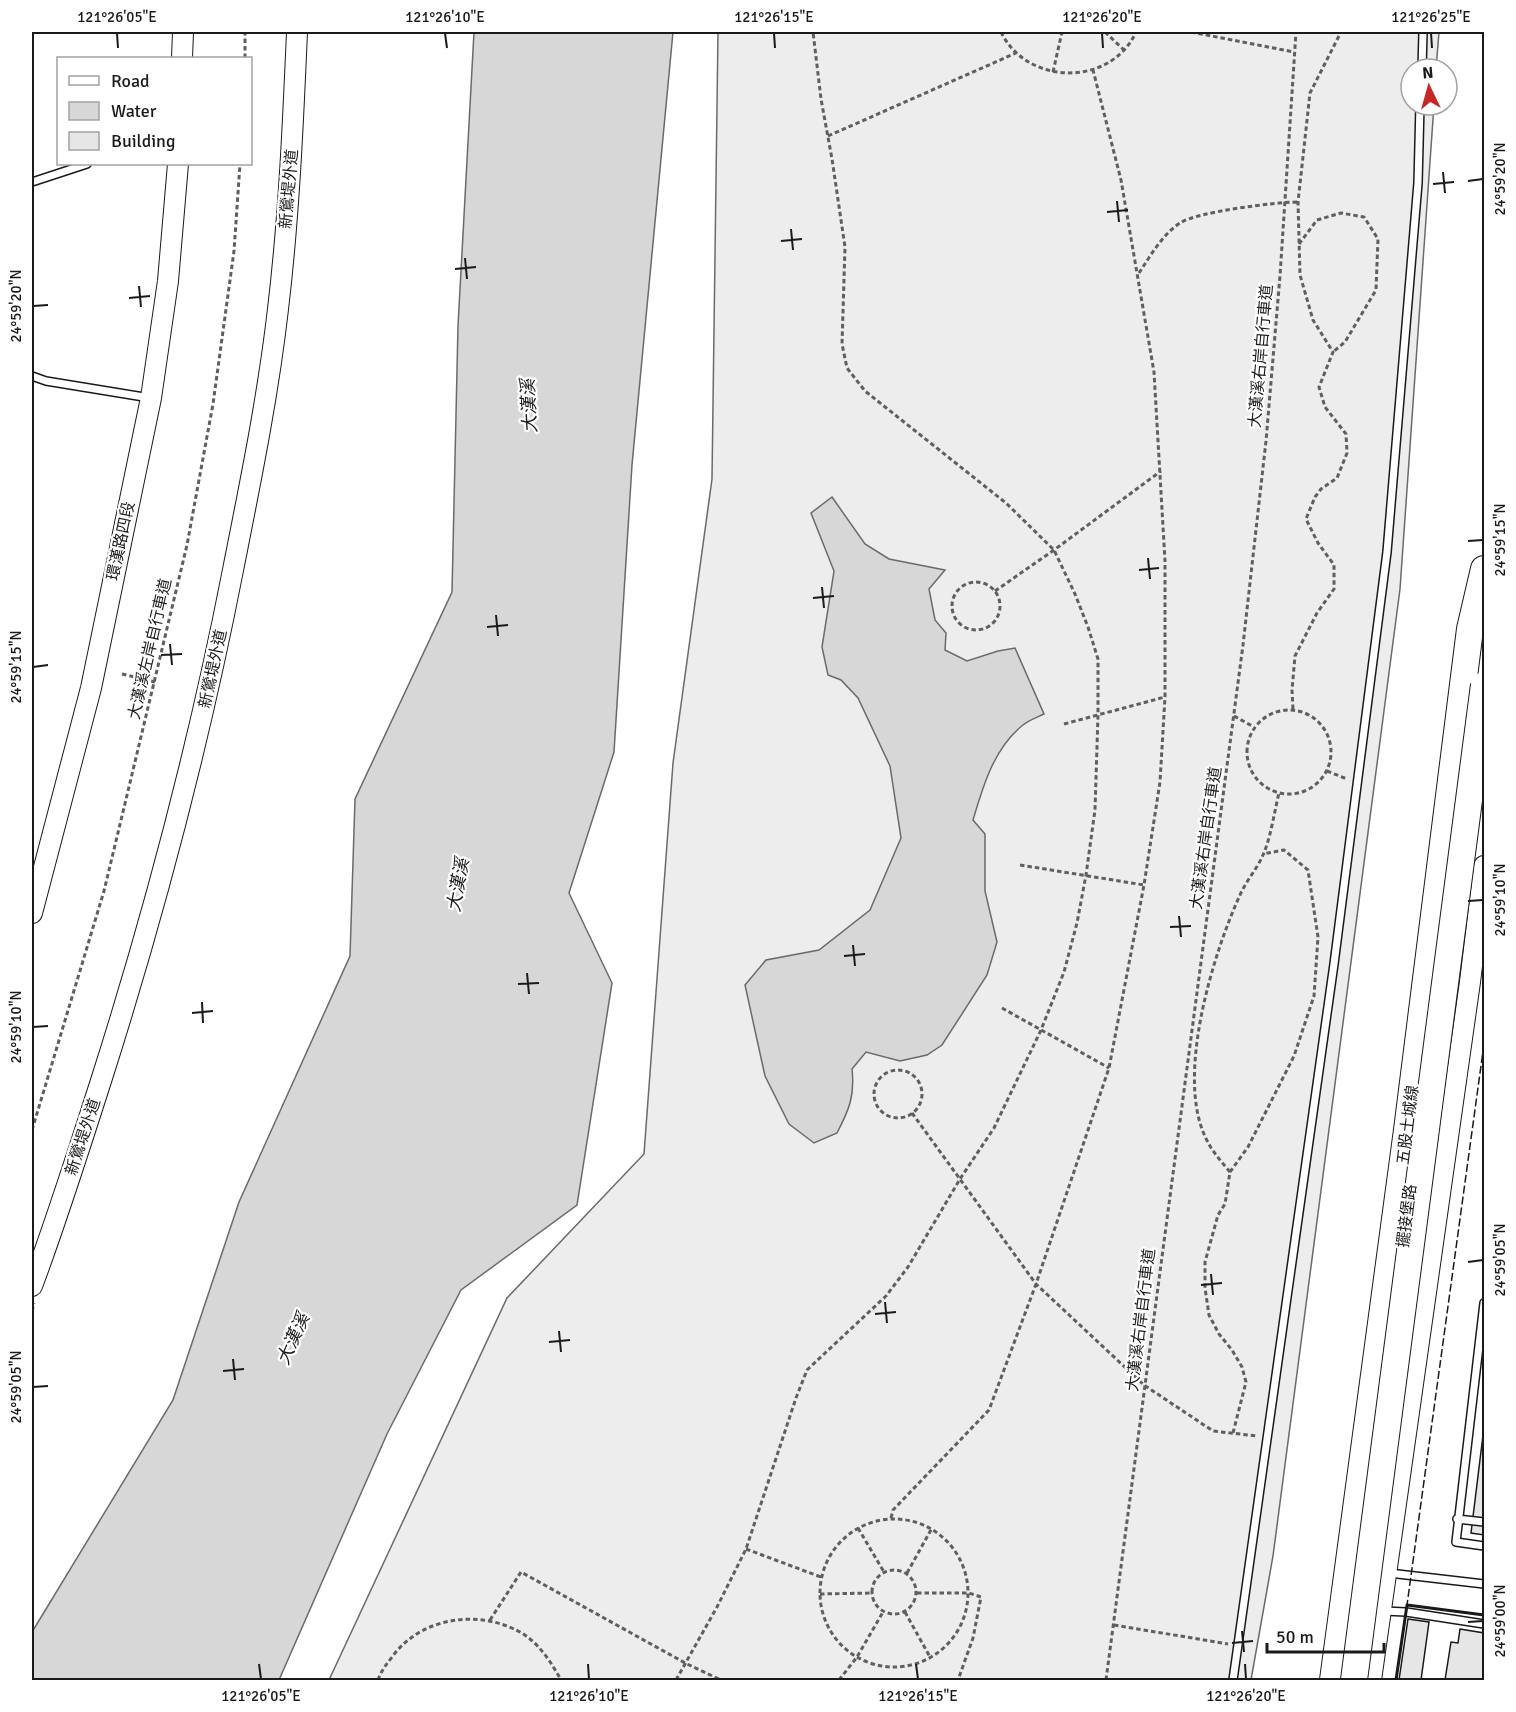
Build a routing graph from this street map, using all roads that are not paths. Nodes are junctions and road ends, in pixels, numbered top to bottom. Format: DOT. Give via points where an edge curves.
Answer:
graph roads {
  1 [pos="183,32"];
  2 [pos="297,32"];
  3 [pos="1423,32"];
  4 [pos="182,57"];
  5 [pos="1422,57"];
  6 [pos="1420,117"];
  7 [pos="84,165"];
  8 [pos="178,165"];
  9 [pos="32,182"];
  10 [pos="32,376"];
  11 [pos="151,398"];
  12 [pos="1485,569"];
  13 [pos="1485,608"];
  14 [pos="1485,685"];
  15 [pos="1485,866"];
  16 [pos="32,913"];
  17 [pos="32,1286"];
  18 [pos="1485,1304"];
  19 [pos="1388,1353"];
  20 [pos="1417,1357"];
  21 [pos="1457,1519"];
  22 [pos="1485,1522"];
  23 [pos="1485,1546"];
  24 [pos="1387,1573"];
  25 [pos="1485,1584"];
  26 [pos="1381,1611"];
  27 [pos="1485,1624"];
  28 [pos="1233,1680"];
  29 [pos="1333,1680"];
  30 [pos="1344,1680"];
  31 [pos="1354,1680"];
  32 [pos="1371,1680"];
  1 -- 4 [label="street"];
  2 -- 17 [label="street, 新鶯堤外道" via="292,152 278,310 256,455 213,673 176,827 127,999"];
  3 -- 5 [label="lane"];
  6 -- 28 [label="lane" via="1418,183 1387,552 1333,975"];
  7 -- 9 [label="lane"];
  8 -- 11 [label="street, 環漢路四段" via="168,281"];
  10 -- 11 [label="lane"];
  11 -- 16 [label="street, 環漢路四段" via="91,688"];
  12 -- 29 [label="highway, 五股土城線" via="1470,628"];
  13 -- 19 [label="street, 擺接堡路"];
  14 -- 31 [label="highway, 五股土城線, bridge"];
  15 -- 20 [label="street, 擺接堡路"];
  18 -- 21 [label="lane"];
  19 -- 20 [label="street"];
  19 -- 30 [label="street, 擺接堡路"];
  20 -- 24 [label="street, 擺接堡路"];
  21 -- 22 [label="lane"];
  21 -- 23 [label="lane" via="1456,1542"];
  24 -- 25 [label="lane"];
  24 -- 26 [label="street, 擺接堡路"];
  26 -- 27 [label="lane"];
  26 -- 32 [label="street, 擺接堡路"];
}
